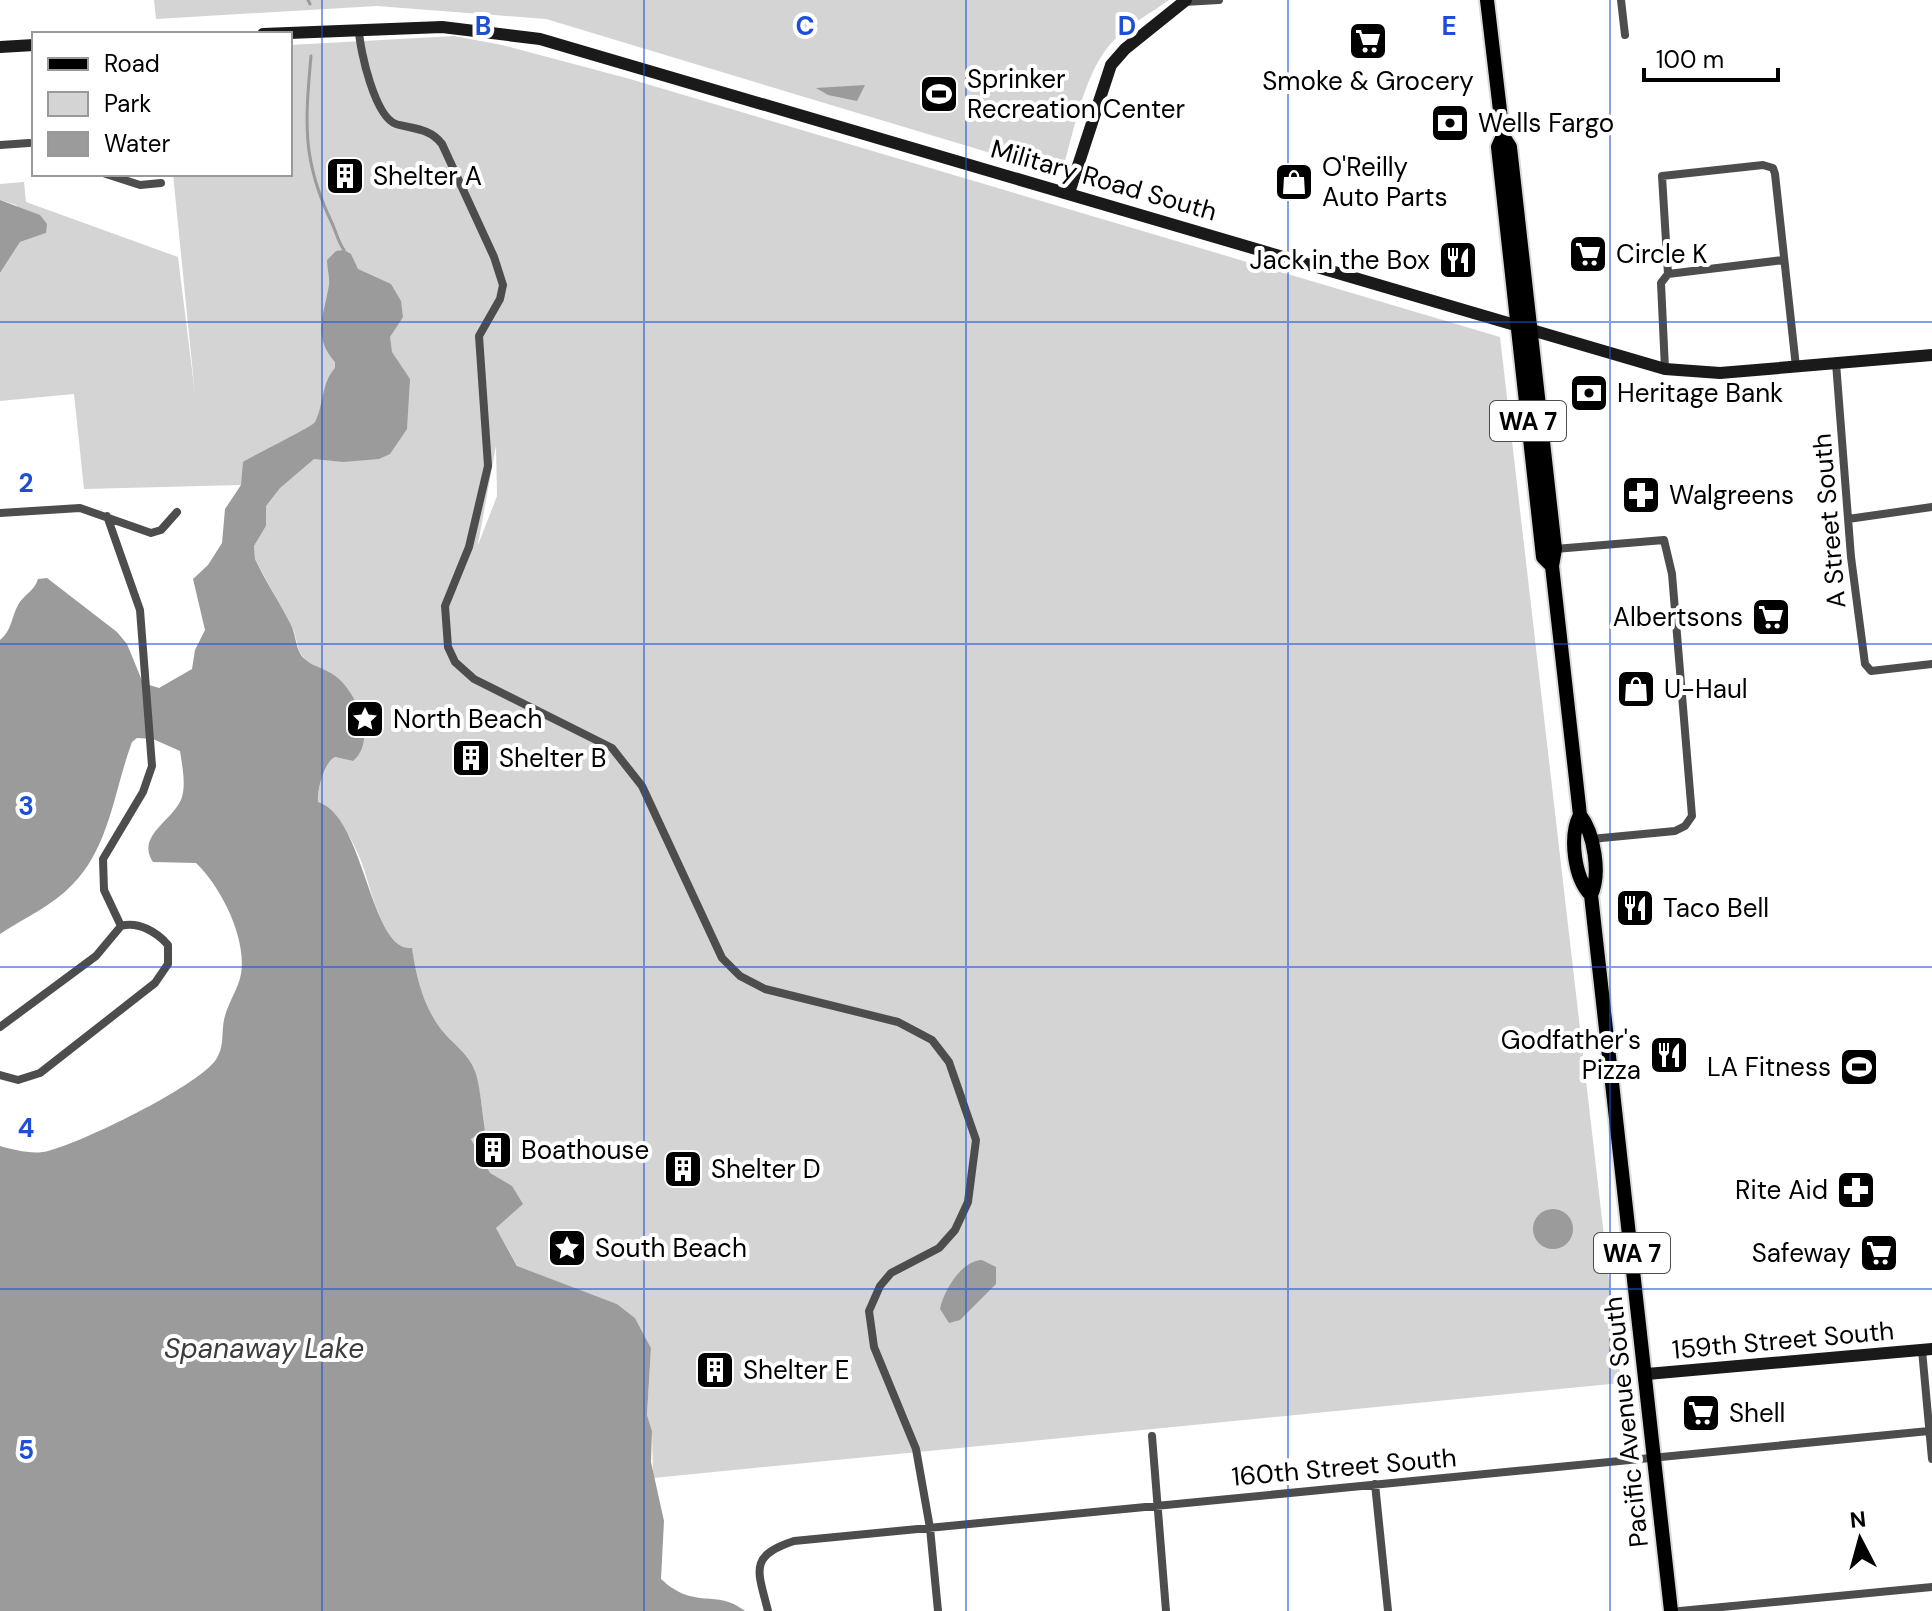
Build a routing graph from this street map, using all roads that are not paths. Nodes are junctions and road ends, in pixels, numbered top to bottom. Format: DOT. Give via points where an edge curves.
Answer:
graph roads {
  1 [pos="1219,0"];
  2 [pos="1487,0"];
  3 [pos="1621,0"];
  4 [pos="1185,1"];
  5 [pos="359,31"];
  6 [pos="292,33"];
  7 [pos="1625,35"];
  8 [pos="32,45"];
  9 [pos="0,47"];
  10 [pos="29,143"];
  11 [pos="0,145"];
  12 [pos="112,176"];
  13 [pos="161,183"];
  14 [pos="1069,193"];
  15 [pos="1783,260"];
  16 [pos="1668,274"];
  17 [pos="1523,328"];
  18 [pos="1932,355"];
  19 [pos="1836,363"];
  20 [pos="1796,367"];
  21 [pos="1665,369"];
  22 [pos="1932,507"];
  23 [pos="177,512"];
  24 [pos="0,513"];
  25 [pos="107,516"];
  26 [pos="1848,519"];
  27 [pos="1555,549"];
  28 [pos="1552,566"];
  29 [pos="1932,664"];
  30 [pos="1580,815"];
  31 [pos="1591,839"];
  32 [pos="1591,895"];
  33 [pos="121,926"];
  34 [pos="0,1027"];
  35 [pos="0,1075"];
  36 [pos="1927,1349"];
  37 [pos="1647,1374"];
  38 [pos="1929,1431"];
  39 [pos="1152,1436"];
  40 [pos="1656,1457"];
  41 [pos="1932,1459"];
  42 [pos="1375,1484"];
  43 [pos="1158,1505"];
  44 [pos="930,1528"];
  45 [pos="1932,1587"];
  46 [pos="768,1611"];
  47 [pos="938,1611"];
  48 [pos="1166,1611"];
  49 [pos="1388,1611"];
  50 [pos="1671,1611"];
  51 [pos="1680,1611"];
  1 -- 4 [label="street"];
  2 -- 17 [label="main road, Pacific Avenue South / WA 7" via="1503,136 1510,147"];
  3 -- 7 [label="street"];
  4 -- 14 [label="main road" via="1111,65"];
  5 -- 6 [label="main road, Military Road South"];
  5 -- 14 [label="main road, Military Road South" via="442,27 540,39"];
  5 -- 44 [label="street" via="380,109 391,122 433,134 442,144 501,276 503,292 481,330 478,351 489,446 487,480 444,614 455,662 474,679 603,742 626,762 722,958 740,976 780,994 898,1022 932,1040 949,1062 976,1140 968,1202 939,1248 886,1278 872,1301 869,1320 877,1353 912,1434"];
  8 -- 9 [label="main road"];
  10 -- 11 [label="street"];
  12 -- 13 [label="street" via="140,185"];
  14 -- 17 [label="main road, Military Road South"];
  15 -- 16 [label="street"];
  15 -- 16 [label="street" via="1773,168 1662,176"];
  15 -- 20 [label="street"];
  16 -- 21 [label="street" via="1661,283"];
  17 -- 21 [label="main road, Military Road South"];
  17 -- 27 [label="main road, Pacific Avenue South / WA 7"];
  17 -- 28 [label="main road, Pacific Avenue South / WA 7" via="1543,557"];
  18 -- 19 [label="main road, Military Road South"];
  19 -- 20 [label="main road, Military Road South"];
  19 -- 26 [label="street, A Street South"];
  20 -- 21 [label="main road, Military Road South" via="1720,373"];
  22 -- 26 [label="street"];
  23 -- 25 [label="street" via="151,533"];
  24 -- 25 [label="street" via="80,508"];
  25 -- 33 [label="street" via="140,610 150,746 149,780 103,859 104,890"];
  26 -- 29 [label="street, A Street South" via="1865,664 1871,671"];
  27 -- 28 [label="main road, Pacific Avenue South / WA 7"];
  27 -- 31 [label="street" via="1664,540 1672,574 1692,816 1675,831"];
  28 -- 30 [label="main road, Pacific Avenue South / WA 7"];
  30 -- 31 [label="main road, Pacific Avenue South / WA 7"];
  30 -- 32 [label="main road, Pacific Avenue South / WA 7" via="1574,827 1581,884"];
  31 -- 32 [label="main road, Pacific Avenue South / WA 7" via="1597,884"];
  32 -- 37 [label="main road, Pacific Avenue South / WA 7"];
  33 -- 34 [label="street" via="106,948"];
  33 -- 35 [label="street" via="137,924 168,945 168,964 155,983 40,1073 18,1080"];
  36 -- 37 [label="main road, 159th Street South"];
  36 -- 38 [label="street"];
  37 -- 40 [label="main road, Pacific Avenue South / WA 7"];
  38 -- 40 [label="street, 160th Street South"];
  38 -- 41 [label="street"];
  39 -- 43 [label="street"];
  40 -- 42 [label="street, 160th Street South"];
  40 -- 50 [label="main road, Pacific Avenue South / WA 7"];
  42 -- 43 [label="street, 160th Street South"];
  42 -- 49 [label="street"];
  43 -- 44 [label="street, 160th Street South"];
  43 -- 48 [label="street"];
  44 -- 46 [label="street, 160th Street South" via="794,1541 766,1552 759,1572"];
  44 -- 47 [label="street"];
  45 -- 51 [label="street"];
}
